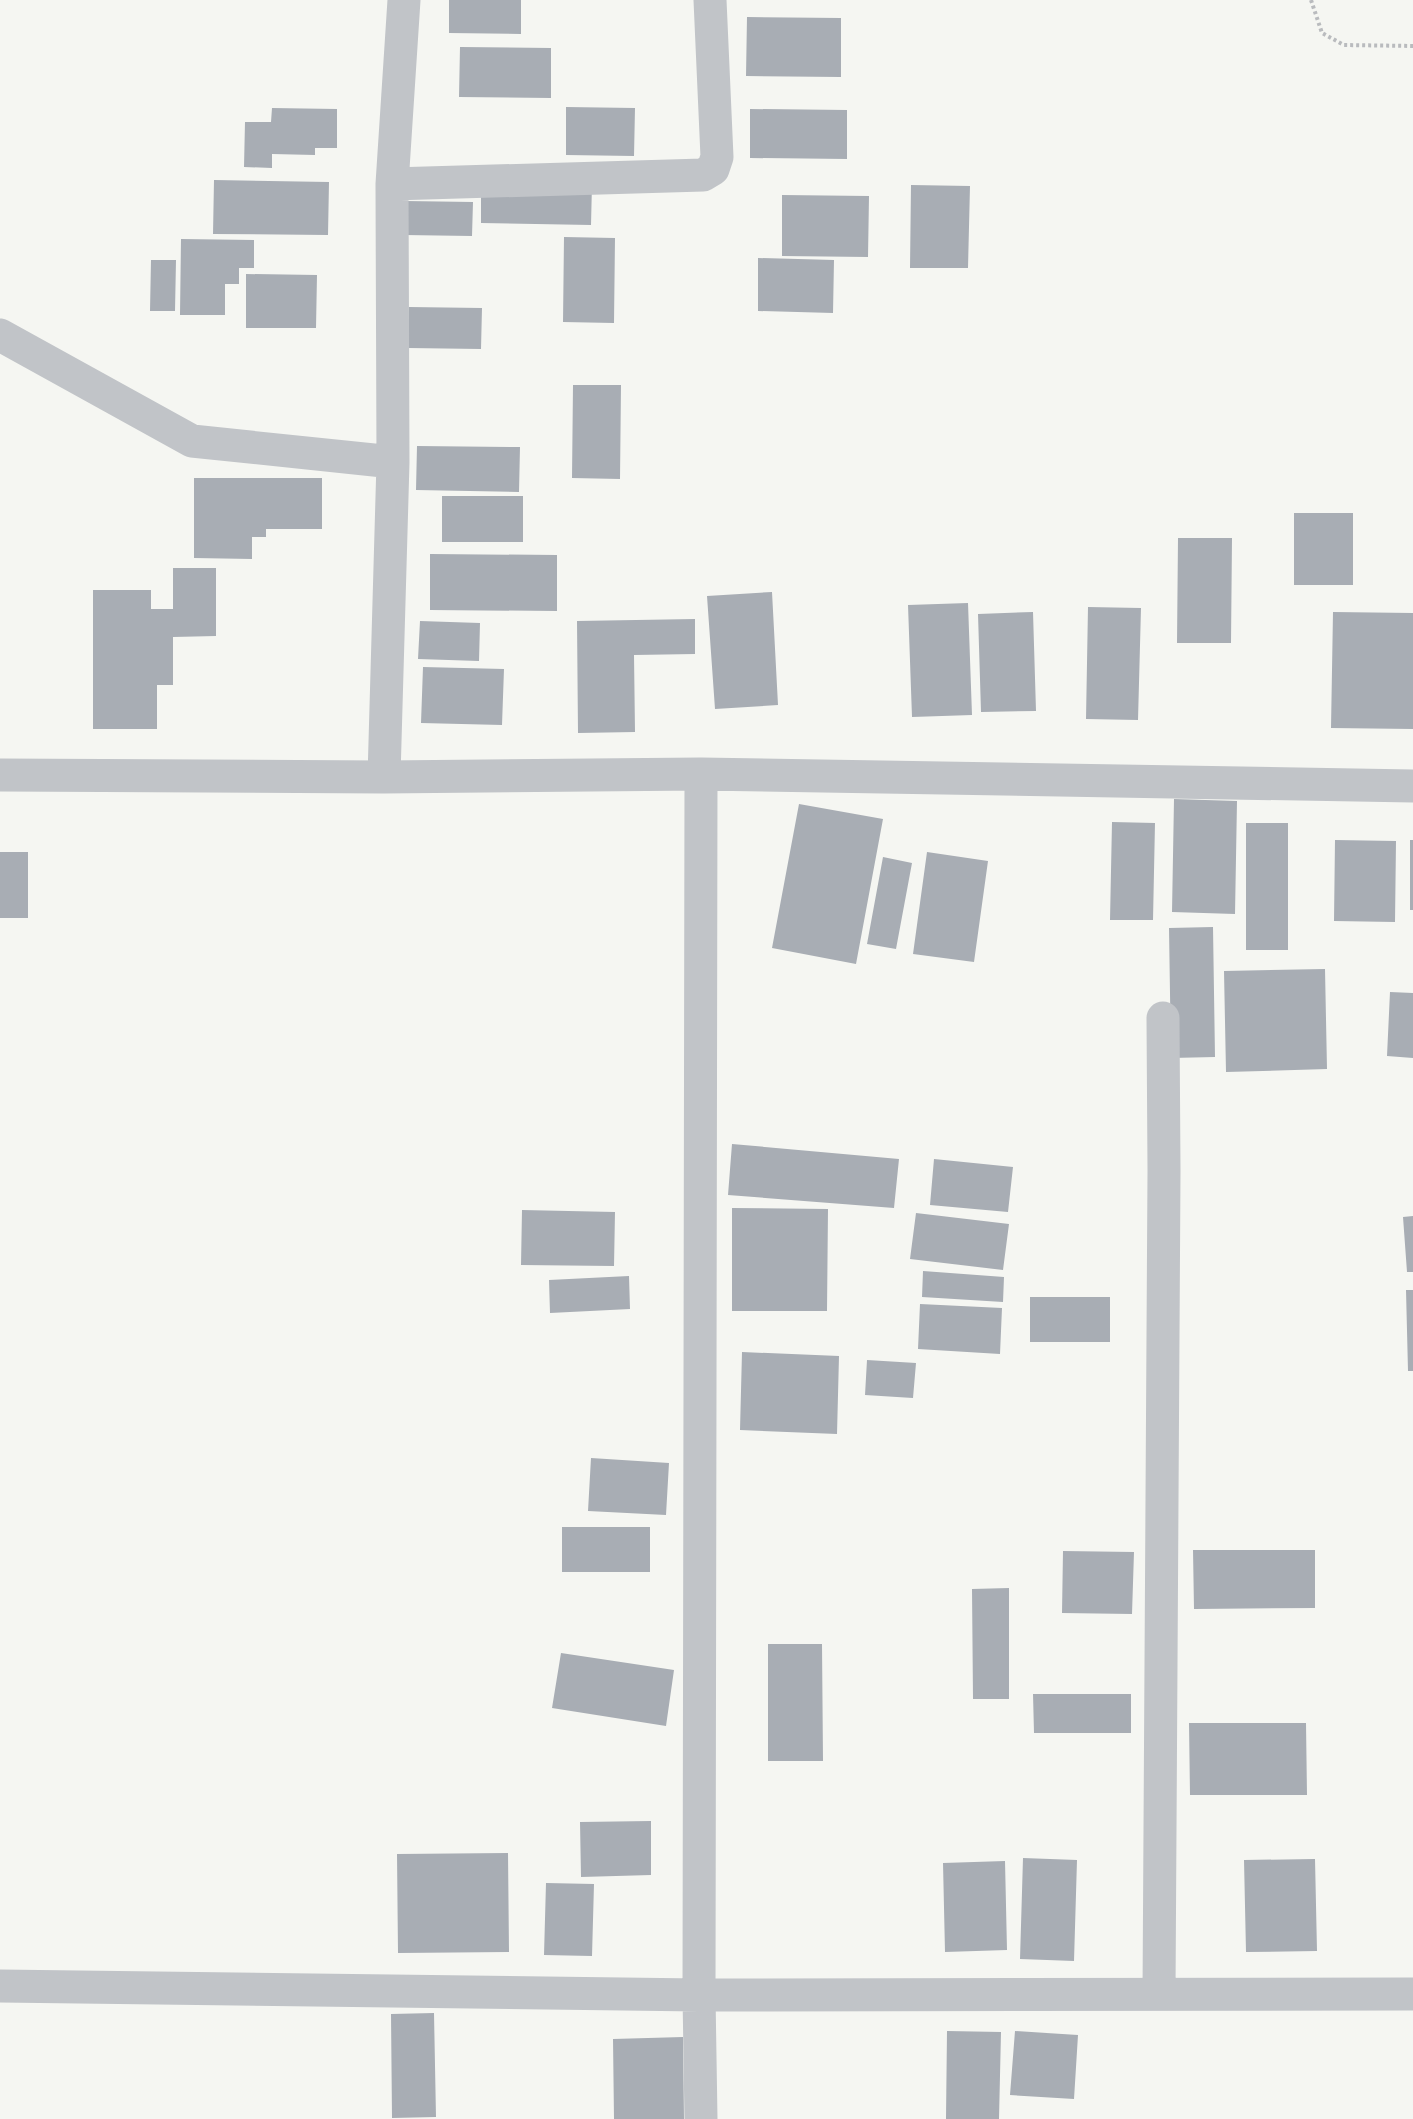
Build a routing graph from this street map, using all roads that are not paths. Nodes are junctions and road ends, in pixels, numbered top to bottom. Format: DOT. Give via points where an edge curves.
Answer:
graph roads {
  1 [pos="404,0"];
  2 [pos="710,0"];
  3 [pos="392,183"];
  4 [pos="0,335"];
  5 [pos="393,462"];
  6 [pos="701,774"];
  7 [pos="0,775"];
  8 [pos="384,777"];
  9 [pos="1413,786"];
  10 [pos="1163,1018"];
  11 [pos="0,1986"];
  12 [pos="1159,1994"];
  13 [pos="1413,1994"];
  14 [pos="699,1995"];
  15 [pos="701,2119"];
  1 -- 3 [label="street"];
  2 -- 3 [label="street" via="717,157 713,169 703,176"];
  3 -- 5 [label="street"];
  4 -- 5 [label="street" via="192,441"];
  5 -- 8 [label="street"];
  6 -- 8 [label="street"];
  6 -- 9 [label="street"];
  6 -- 14 [label="street"];
  7 -- 8 [label="street"];
  10 -- 12 [label="street"];
  11 -- 14 [label="street"];
  12 -- 13 [label="street"];
  12 -- 14 [label="street"];
  14 -- 15 [label="street"];
}
